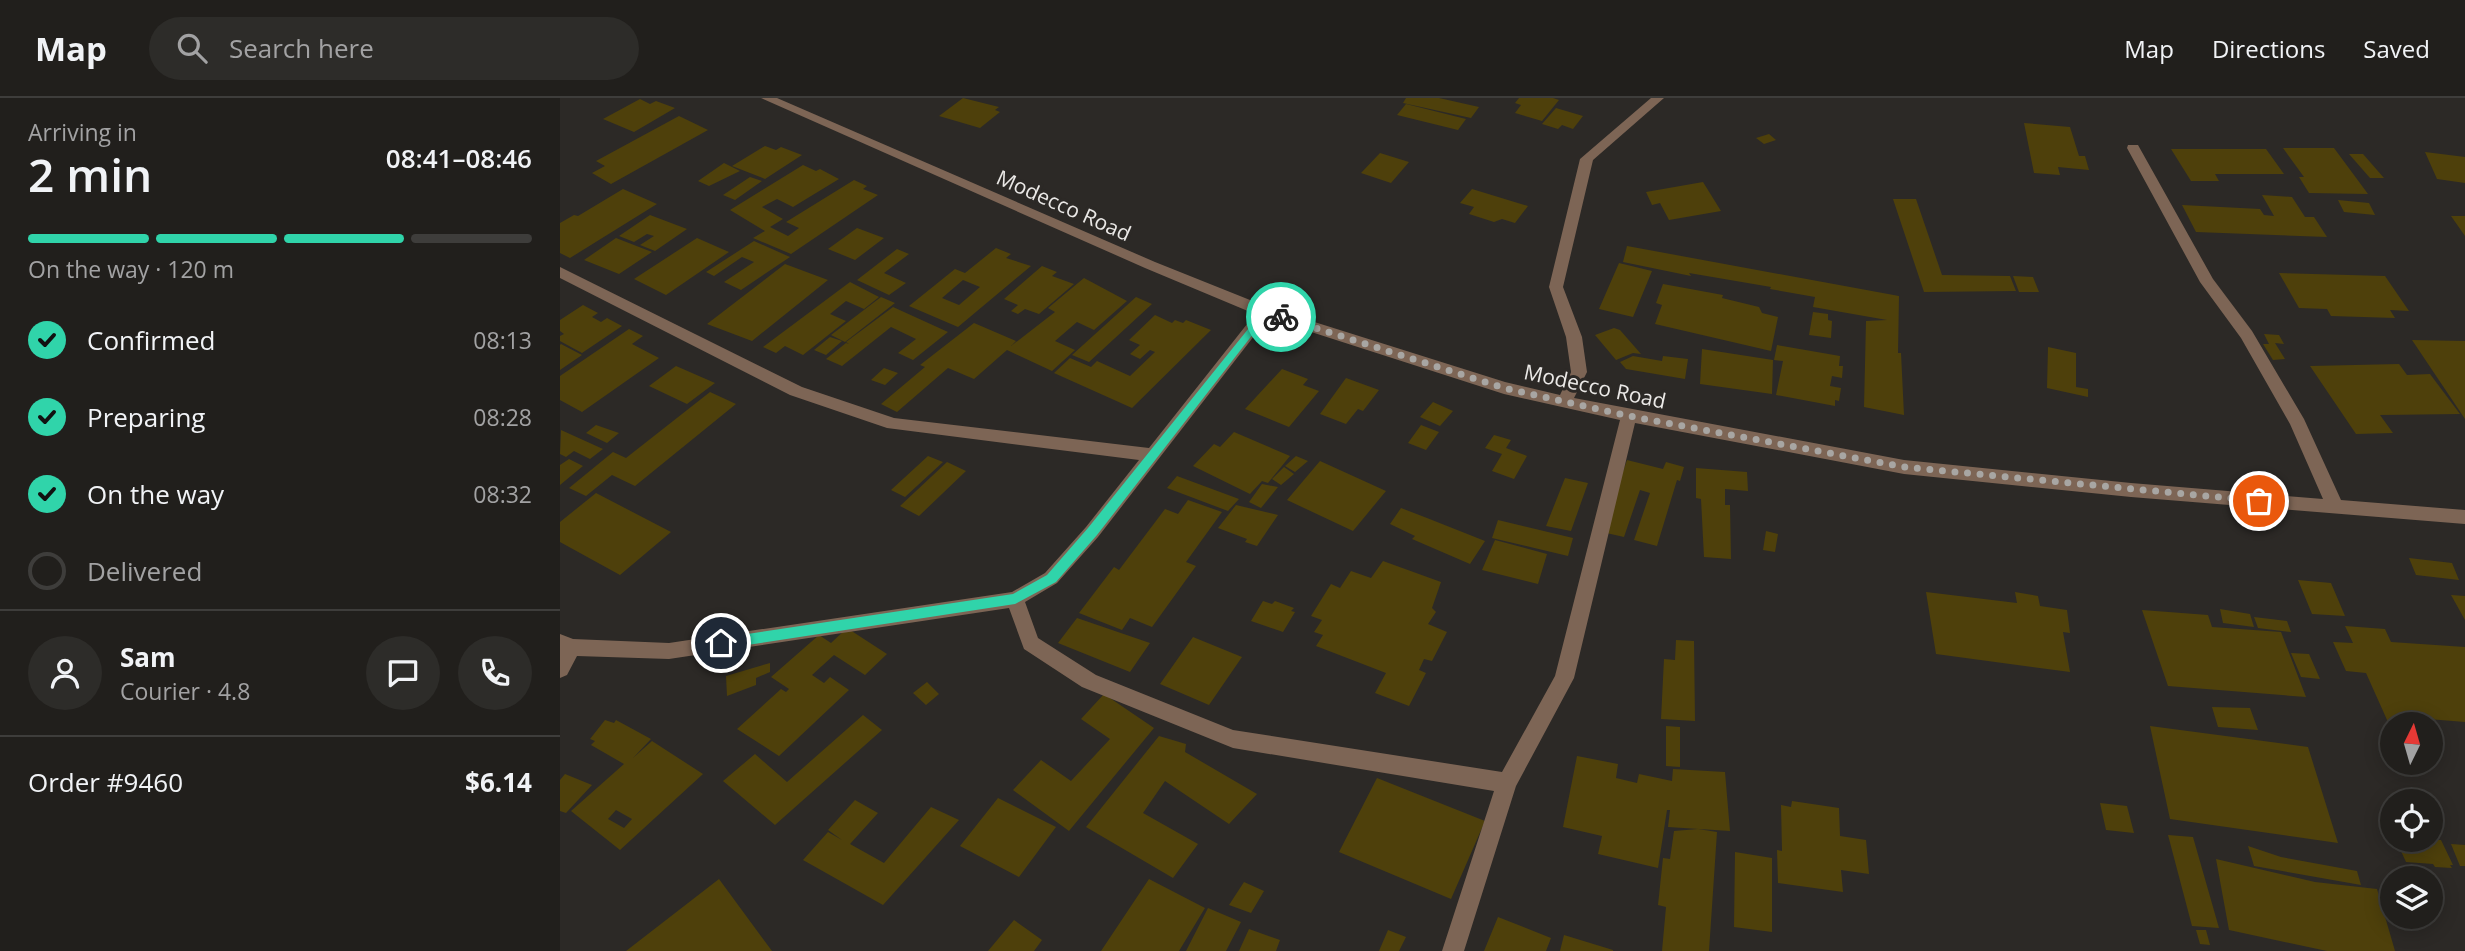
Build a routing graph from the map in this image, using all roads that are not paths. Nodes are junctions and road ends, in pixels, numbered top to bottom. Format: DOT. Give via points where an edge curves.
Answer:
graph roads {
  1 [pos="767,98"];
  2 [pos="1658,98"];
  3 [pos="2133,148"];
  4 [pos="560,272"];
  5 [pos="1265,312"];
  6 [pos="1564,402"];
  7 [pos="1629,416"];
  8 [pos="1153,455"];
  9 [pos="2336,508"];
  10 [pos="2465,517"];
  11 [pos="1015,599"];
  12 [pos="566,645"];
  13 [pos="560,669"];
  14 [pos="1507,783"];
  15 [pos="1452,951"];
  1 -- 5 [label="street, Modecco Road"];
  2 -- 6 [label="street" via="1587,159 1556,286 1574,337 1579,372"];
  3 -- 9 [label="street" via="2207,282 2247,335 2298,423"];
  4 -- 8 [label="street" via="796,391 893,424"];
  5 -- 6 [label="street, Modecco Road" via="1504,388"];
  5 -- 8 [label="street"];
  6 -- 7 [label="street, Modecco Road"];
  7 -- 9 [label="street, Modecco Road" via="1904,467"];
  7 -- 14 [label="street" via="1564,678"];
  8 -- 11 [label="street" via="1051,578"];
  9 -- 10 [label="street, Modecco Road"];
  11 -- 12 [label="street" via="669,650"];
  11 -- 14 [label="street" via="1031,643 1089,681 1233,739"];
  12 -- 13 [label="street"];
  14 -- 15 [label="street"];
}
